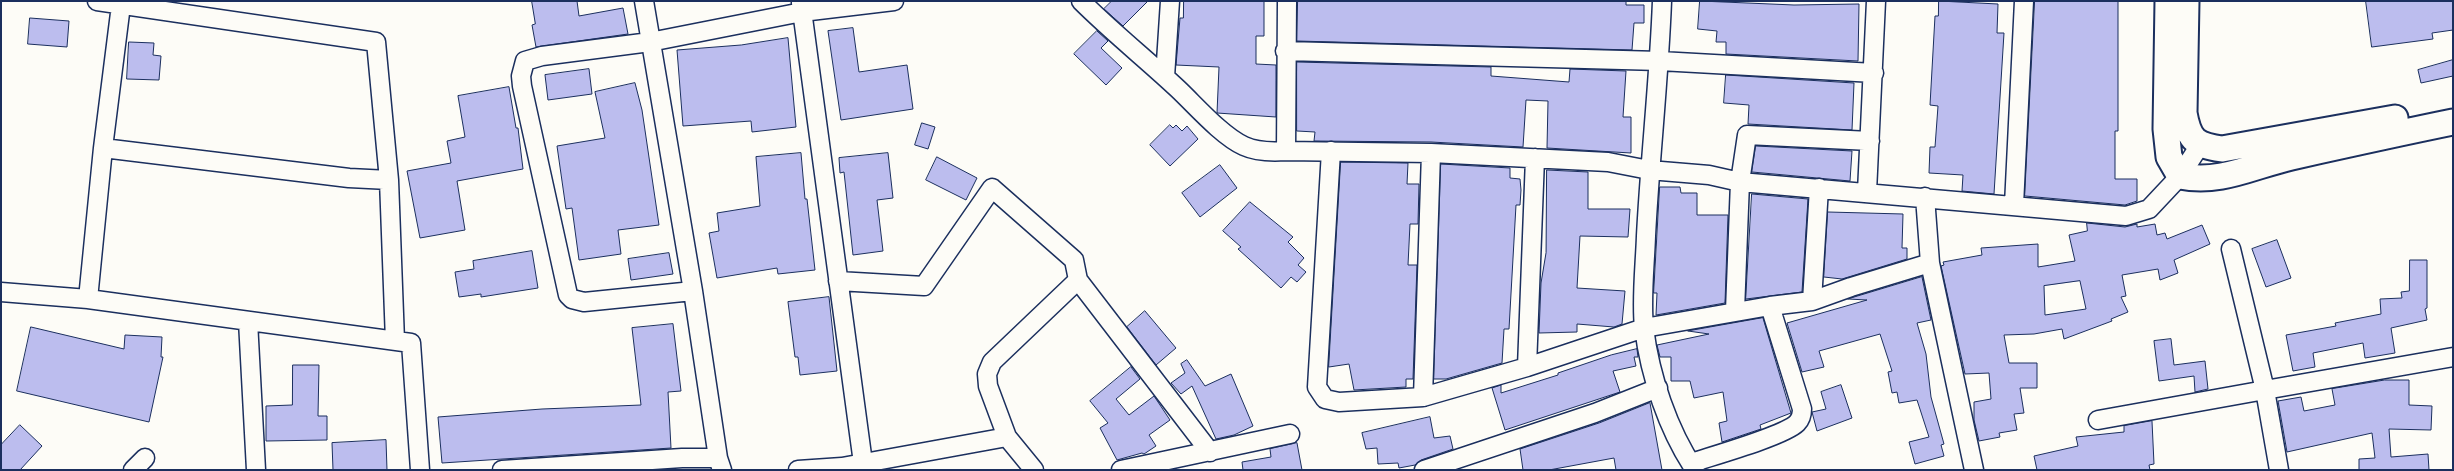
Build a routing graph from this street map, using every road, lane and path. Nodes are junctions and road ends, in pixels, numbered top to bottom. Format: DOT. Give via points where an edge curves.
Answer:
graph roads {
  1 [pos="97,1"];
  2 [pos="644,1"];
  3 [pos="894,1"];
  4 [pos="1081,1"];
  5 [pos="1170,1"];
  6 [pos="1287,1"];
  7 [pos="1662,1"];
  8 [pos="1876,1"];
  9 [pos="2024,1"];
  10 [pos="2168,1"];
  11 [pos="2186,1"];
  12 [pos="121,5"];
  13 [pos="802,7"];
  14 [pos="650,42"];
  15 [pos="1285,51"];
  16 [pos="1660,61"];
  17 [pos="1874,72"];
  18 [pos="1165,77"];
  19 [pos="2453,105"];
  20 [pos="2453,122"];
  21 [pos="1870,142"];
  22 [pos="2200,145"];
  23 [pos="103,148"];
  24 [pos="1286,151"];
  25 [pos="1331,151"];
  26 [pos="1431,153"];
  27 [pos="1535,158"];
  28 [pos="1649,170"];
  29 [pos="2180,176"];
  30 [pos="389,180"];
  31 [pos="1740,182"];
  32 [pos="1819,188"];
  33 [pos="1867,192"];
  34 [pos="1925,197"];
  35 [pos="2014,205"];
  36 [pos="2231,249"];
  37 [pos="1930,263"];
  38 [pos="1078,280"];
  39 [pos="838,281"];
  40 [pos="693,290"];
  41 [pos="1,292"];
  42 [pos="88,299"];
  43 [pos="1812,301"];
  44 [pos="1770,306"];
  45 [pos="1736,311"];
  46 [pos="248,321"];
  47 [pos="1644,328"];
  48 [pos="395,341"];
  49 [pos="2453,357"];
  50 [pos="1527,367"];
  51 [pos="1658,388"];
  52 [pos="2265,390"];
  53 [pos="1423,397"];
  54 [pos="2098,420"];
  55 [pos="1290,434"];
  56 [pos="1007,437"];
  57 [pos="1210,452"];
  58 [pos="863,463"];
  59 [pos="659,464"];
  60 [pos="720,464"];
  61 [pos="1693,466"];
  62 [pos="843,468"];
  63 [pos="256,470"];
  64 [pos="420,470"];
  65 [pos="502,470"];
  66 [pos="798,470"];
  67 [pos="1034,470"];
  68 [pos="1121,470"];
  69 [pos="1424,470"];
  70 [pos="1974,470"];
  71 [pos="2279,470"];
  1 -- 12 [label="street"];
  2 -- 14 [label="street"];
  3 -- 13 [label="street"];
  4 -- 18 [label="street" via="1114,35"];
  5 -- 18 [label="street"];
  6 -- 15 [label="street"];
  7 -- 16 [label="street"];
  8 -- 17 [label="street"];
  9 -- 35 [label="street"];
  10 -- 29 [label="street" via="2166,129 2169,157"];
  11 -- 22 [label="street" via="2184,114 2187,131"];
  12 -- 23 [label="street"];
  12 -- 30 [label="street" via="376,42"];
  13 -- 14 [label="street"];
  13 -- 39 [label="street"];
  14 -- 40 [label="street"];
  14 -- 40 [label="street" via="525,61 522,86 568,295 584,302"];
  15 -- 16 [label="street"];
  15 -- 24 [label="street"];
  16 -- 17 [label="street"];
  16 -- 28 [label="street"];
  17 -- 21 [label="street"];
  18 -- 24 [label="street" via="1231,138 1244,146"];
  19 -- 22 [label="street" via="2222,149"];
  20 -- 29 [label="street" via="2288,158 2234,174 2200,180"];
  21 -- 31 [label="street" via="1747,135"];
  21 -- 33 [label="street"];
  22 -- 29 [label="street"];
  23 -- 30 [label="street"];
  23 -- 42 [label="street"];
  24 -- 25 [label="street"];
  25 -- 26 [label="street"];
  25 -- 53 [label="street" via="1318,387 1325,399 1339,402"];
  26 -- 27 [label="street"];
  26 -- 53 [label="street"];
  27 -- 28 [label="street" via="1608,162"];
  27 -- 50 [label="street"];
  28 -- 31 [label="street" via="1709,175"];
  28 -- 47 [label="street"];
  29 -- 35 [label="street" via="2149,209 2126,216"];
  30 -- 48 [label="street"];
  31 -- 32 [label="street"];
  31 -- 45 [label="street"];
  32 -- 33 [label="street"];
  32 -- 43 [label="street"];
  33 -- 34 [label="street"];
  34 -- 35 [label="street"];
  34 -- 37 [label="street"];
  36 -- 52 [label="street"];
  37 -- 43 [label="street"];
  37 -- 70 [label="street"];
  38 -- 39 [label="street" via="1074,260 992,188 924,286"];
  38 -- 56 [label="street" via="992,362 987,374 988,386"];
  38 -- 57 [label="street"];
  39 -- 58 [label="street"];
  40 -- 60 [label="street"];
  41 -- 42 [label="street"];
  42 -- 46 [label="street"];
  43 -- 44 [label="street"];
  44 -- 45 [label="street"];
  44 -- 61 [label="street" via="1802,417 1792,427"];
  45 -- 47 [label="street"];
  46 -- 48 [label="street"];
  46 -- 63 [label="street"];
  47 -- 50 [label="street"];
  47 -- 51 [label="street"];
  48 -- 64 [label="street" via="411,343"];
  49 -- 52 [label="street"];
  50 -- 53 [label="street"];
  51 -- 61 [label="street"];
  51 -- 69 [label="street"];
  52 -- 54 [label="street"];
  52 -- 71 [label="street"];
  55 -- 57 [label="street"];
  56 -- 58 [label="street"];
  56 -- 67 [label="street"];
  57 -- 68 [label="street"];
  58 -- 62 [label="street"];
  59 -- 60 [label="street"];
  59 -- 65 [label="street"];
  62 -- 66 [label="street"];
}
